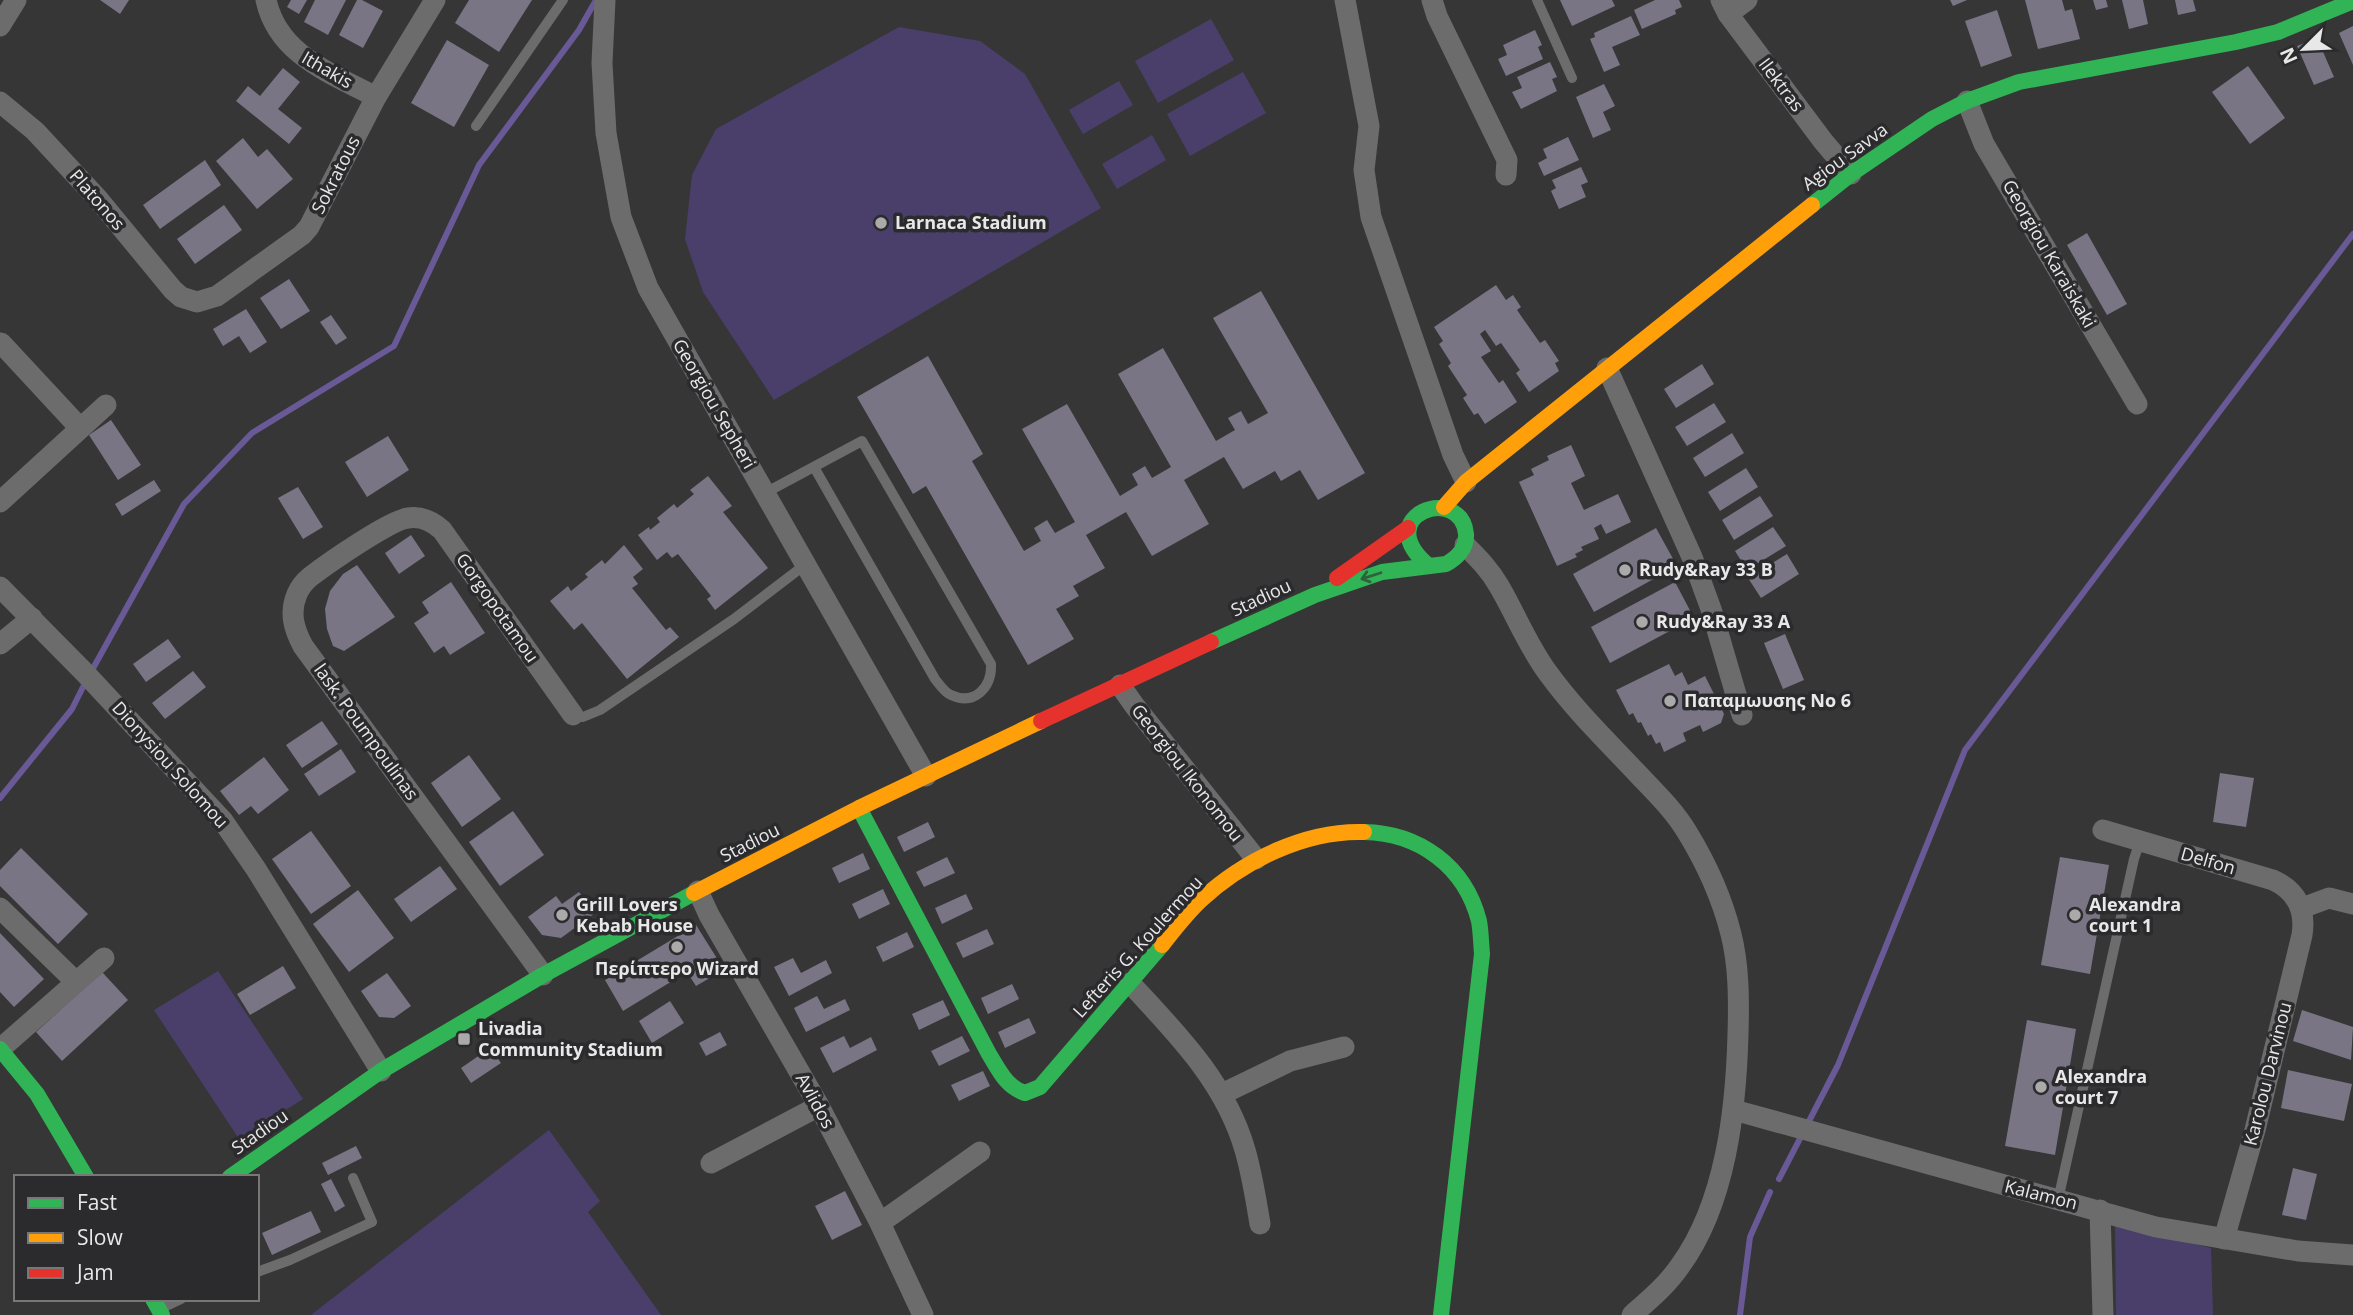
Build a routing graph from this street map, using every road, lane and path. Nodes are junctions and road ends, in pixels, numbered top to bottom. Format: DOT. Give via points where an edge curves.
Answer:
graph roads {
  1 [pos="16,0"];
  2 [pos="266,0"];
  3 [pos="435,0"];
  4 [pos="563,0"];
  5 [pos="605,0"];
  6 [pos="1432,0"];
  7 [pos="1537,0"];
  8 [pos="1747,0"];
  9 [pos="2353,1"];
  10 [pos="1340,2"];
  11 [pos="1724,7"];
  12 [pos="0,26"];
  13 [pos="1572,78"];
  14 [pos="376,97"];
  15 [pos="1967,101"];
  16 [pos="0,102"];
  17 [pos="476,126"];
  18 [pos="1851,174"];
  19 [pos="1506,175"];
  20 [pos="191,300"];
  21 [pos="1,343"];
  22 [pos="1607,368"];
  23 [pos="2137,404"];
  24 [pos="106,405"];
  25 [pos="80,428"];
  26 [pos="814,467"];
  27 [pos="1466,482"];
  28 [pos="765,493"];
  29 [pos="0,502"];
  30 [pos="1444,507"];
  31 [pos="411,517"];
  32 [pos="1408,528"];
  33 [pos="1465,545"];
  34 [pos="806,564"];
  35 [pos="1429,566"];
  36 [pos="0,587"];
  37 [pos="1315,595"];
  38 [pos="32,618"];
  39 [pos="0,644"];
  40 [pos="1120,685"];
  41 [pos="573,715"];
  42 [pos="1742,715"];
  43 [pos="926,776"];
  44 [pos="859,808"];
  45 [pos="2104,830"];
  46 [pos="2140,841"];
  47 [pos="1256,859"];
  48 [pos="698,891"];
  49 [pos="2353,904"];
  50 [pos="0,908"];
  51 [pos="2302,908"];
  52 [pos="104,958"];
  53 [pos="543,975"];
  54 [pos="76,982"];
  55 [pos="1130,983"];
  56 [pos="1344,1047"];
  57 [pos="0,1049"];
  58 [pos="381,1071"];
  59 [pos="1222,1094"];
  60 [pos="819,1106"];
  61 [pos="1734,1110"];
  62 [pos="980,1152"];
  63 [pos="711,1163"];
  64 [pos="85,1175"];
  65 [pos="233,1175"];
  66 [pos="354,1178"];
  67 [pos="2058,1200"];
  68 [pos="2100,1210"];
  69 [pos="880,1223"];
  70 [pos="1260,1224"];
  71 [pos="2224,1239"];
  72 [pos="2353,1255"];
  73 [pos="259,1271"];
  74 [pos="176,1301"];
  75 [pos="158,1308"];
  76 [pos="923,1315"];
  77 [pos="1441,1315"];
  78 [pos="1632,1315"];
  79 [pos="2103,1315"];
  1 -- 12 [label="street"];
  2 -- 14 [label="street, Ithakis" via="281,36 300,55"];
  3 -- 14 [label="street, Sokratous"];
  4 -- 17 [label="lane"];
  5 -- 28 [label="street, Georgiou Sepheri" via="606,133 621,217 648,288"];
  6 -- 19 [label="street" via="1507,160"];
  7 -- 13 [label="lane"];
  8 -- 11 [label="street, Ilektras"];
  9 -- 15 [label="street, Agiou Savva" via="2278,32 2019,82"];
  10 -- 27 [label="street" via="1369,127 1364,170 1371,217 1452,455"];
  11 -- 18 [label="street, Ilektras"];
  14 -- 20 [label="street, Sokratous" via="302,235 217,296"];
  15 -- 18 [label="street, Agiou Savva"];
  15 -- 23 [label="street, Georgiou Karaiskaki" via="1984,144"];
  16 -- 20 [label="street, Platonos" via="35,131 98,199 173,290"];
  18 -- 22 [label="street, Agiou Savva"];
  21 -- 25 [label="street"];
  22 -- 27 [label="street, Agiou Savva"];
  22 -- 42 [label="street" via="1692,558"];
  24 -- 25 [label="street"];
  25 -- 29 [label="street"];
  26 -- 26 [label="lane" via="862,441 991,664 992,678 983,691 966,698 949,695 935,679"];
  26 -- 28 [label="lane"];
  27 -- 30 [label="street, Agiou Savva"];
  28 -- 34 [label="street, Georgiou Sepheri"];
  30 -- 32 [label="street" via="1419,513"];
  30 -- 33 [label="street" via="1465,527"];
  31 -- 41 [label="street, Gorgopotamou" via="428,520 442,530"];
  31 -- 53 [label="street, lask. Poumpoulinas" via="390,524 309,578 297,593 294,626 303,646"];
  32 -- 35 [label="street" via="1413,554"];
  32 -- 37 [label="street, Stadiou"];
  33 -- 35 [label="street" via="1446,565"];
  33 -- 61 [label="street" via="1499,585 1547,672 1677,816 1704,864 1735,953 1739,1004"];
  34 -- 41 [label="lane" via="600,710 583,717"];
  34 -- 43 [label="street, Georgiou Sepheri"];
  35 -- 37 [label="street, Stadiou, one-way" via="1382,572"];
  36 -- 38 [label="street, Dionysiou Solomou"];
  37 -- 40 [label="street, Stadiou"];
  38 -- 39 [label="street"];
  38 -- 58 [label="street, Dionysiou Solomou" via="223,821"];
  40 -- 43 [label="street, Stadiou"];
  40 -- 47 [label="street, Georgiou Ikonomou"];
  43 -- 44 [label="street, Stadiou"];
  44 -- 48 [label="street, Stadiou"];
  44 -- 55 [label="street, Lefteris G. Koulermou" via="989,1054 1012,1088 1026,1093 1041,1087"];
  45 -- 46 [label="street, Delfon"];
  46 -- 51 [label="street, Delfon" via="2273,880 2291,892"];
  46 -- 67 [label="lane"];
  47 -- 55 [label="street, Lefteris G. Koulermou" via="1202,898"];
  47 -- 77 [label="street, Lefteris G. Koulermou" via="1286,846 1346,831 1387,832 1422,843 1440,857 1469,897 1479,923 1482,954"];
  48 -- 53 [label="street, Stadiou"];
  48 -- 60 [label="street, Avlidos"];
  49 -- 51 [label="street" via="2329,898"];
  50 -- 54 [label="street"];
  51 -- 71 [label="street, Karolou Darvinou" via="2302,935"];
  52 -- 54 [label="street"];
  53 -- 58 [label="street, Stadiou"];
  54 -- 57 [label="street"];
  55 -- 59 [label="street" via="1203,1064"];
  56 -- 59 [label="street" via="1290,1061"];
  57 -- 64 [label="street" via="50,1112"];
  58 -- 65 [label="street, Stadiou"];
  59 -- 70 [label="street" via="1245,1149"];
  60 -- 63 [label="street"];
  60 -- 69 [label="street, Avlidos"];
  61 -- 67 [label="street, Kalamon"];
  61 -- 78 [label="street" via="1728,1145 1701,1229 1680,1266"];
  62 -- 69 [label="street"];
  66 -- 73 [label="lane" via="372,1222"];
  67 -- 68 [label="street, Kalamon"];
  68 -- 71 [label="street, Kalamon" via="2156,1227"];
  68 -- 79 [label="street"];
  69 -- 76 [label="street, Avlidos"];
  71 -- 72 [label="street, Kalamon"];
  74 -- 75 [label="lane"];
}
